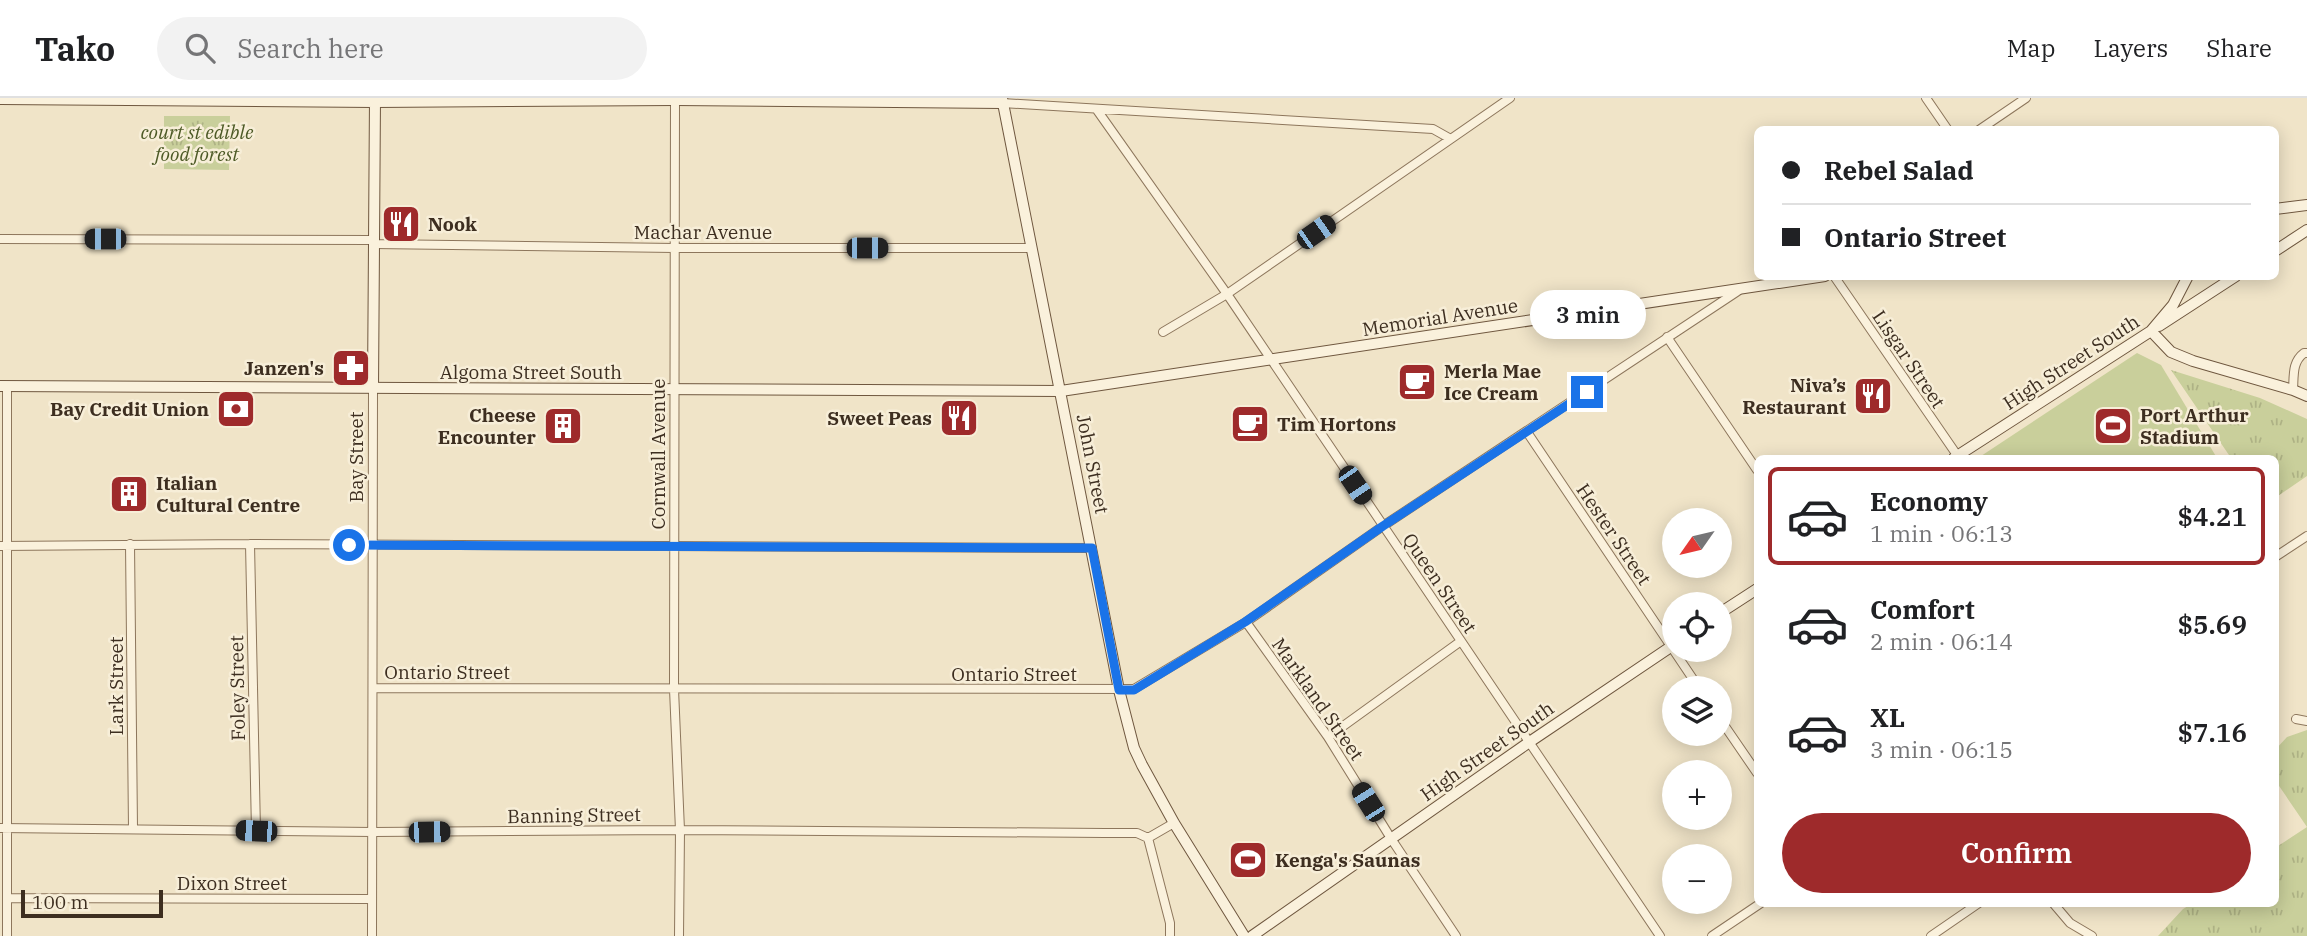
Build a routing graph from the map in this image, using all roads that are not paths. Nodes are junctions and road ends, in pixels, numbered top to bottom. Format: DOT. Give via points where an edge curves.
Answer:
graph roads {
  1 [pos="1510,98"];
  2 [pos="1926,98"];
  3 [pos="2026,98"];
  4 [pos="0,99"];
  5 [pos="78,99"];
  6 [pos="675,99"];
  7 [pos="375,100"];
  8 [pos="1002,100"];
  9 [pos="1097,110"];
  10 [pos="1945,126"];
  11 [pos="1985,126"];
  12 [pos="1449,138"];
  13 [pos="2307,205"];
  14 [pos="2279,208"];
  15 [pos="2307,230"];
  16 [pos="0,239"];
  17 [pos="374,242"];
  18 [pos="674,248"];
  19 [pos="1032,248"];
  20 [pos="2279,248"];
  21 [pos="1795,280"];
  22 [pos="1837,280"];
  23 [pos="2187,280"];
  24 [pos="2230,280"];
  25 [pos="1743,287"];
  26 [pos="1227,294"];
  27 [pos="2151,331"];
  28 [pos="1163,332"];
  29 [pos="1667,337"];
  30 [pos="2307,353"];
  31 [pos="1270,360"];
  32 [pos="4,386"];
  33 [pos="373,388"];
  34 [pos="2293,390"];
  35 [pos="673,391"];
  36 [pos="1061,391"];
  37 [pos="2307,396"];
  38 [pos="1527,432"];
  39 [pos="1955,455"];
  40 [pos="1962,455"];
  41 [pos="1754,466"];
  42 [pos="1383,526"];
  43 [pos="2307,536"];
  44 [pos="130,544"];
  45 [pos="250,544"];
  46 [pos="374,545"];
  47 [pos="4,546"];
  48 [pos="673,547"];
  49 [pos="1092,548"];
  50 [pos="2279,554"];
  51 [pos="1754,591"];
  52 [pos="1732,605"];
  53 [pos="1245,622"];
  54 [pos="1662,629"];
  55 [pos="1461,641"];
  56 [pos="1662,652"];
  57 [pos="373,688"];
  58 [pos="674,689"];
  59 [pos="1119,690"];
  60 [pos="2295,719"];
  61 [pos="2307,721"];
  62 [pos="1328,737"];
  63 [pos="1732,737"];
  64 [pos="1528,743"];
  65 [pos="1754,769"];
  66 [pos="1174,823"];
  67 [pos="4,828"];
  68 [pos="133,828"];
  69 [pos="680,830"];
  70 [pos="256,831"];
  71 [pos="373,832"];
  72 [pos="1148,838"];
  73 [pos="1392,840"];
  74 [pos="8,898"];
  75 [pos="372,899"];
  76 [pos="1755,907"];
  77 [pos="1973,907"];
  78 [pos="2056,907"];
  79 [pos="7,936"];
  80 [pos="372,936"];
  81 [pos="679,936"];
  82 [pos="1170,936"];
  83 [pos="1244,936"];
  84 [pos="1252,936"];
  85 [pos="1456,936"];
  86 [pos="1660,936"];
  87 [pos="1712,936"];
  88 [pos="1931,936"];
  89 [pos="2092,936"];
  1 -- 12 [label="street"];
  2 -- 10 [label="street"];
  3 -- 11 [label="street"];
  4 -- 5 [label="street"];
  5 -- 7 [label="street"];
  6 -- 7 [label="street"];
  6 -- 8 [label="street"];
  6 -- 18 [label="street, Cornwall Avenue"];
  7 -- 17 [label="street, Bay Street"];
  8 -- 9 [label="street"];
  8 -- 19 [label="street, John Street"];
  9 -- 12 [label="street" via="1433,129"];
  9 -- 26 [label="street, Queen Street"];
  12 -- 26 [label="street"];
  13 -- 14 [label="street"];
  15 -- 20 [label="street"];
  16 -- 17 [label="street, Machar Avenue"];
  17 -- 18 [label="street, Machar Avenue"];
  17 -- 33 [label="street, Bay Street"];
  18 -- 19 [label="street, Machar Avenue"];
  18 -- 35 [label="street, Cornwall Avenue"];
  19 -- 36 [label="street, John Street"];
  21 -- 25 [label="street, Memorial Avenue"];
  22 -- 39 [label="street, Lisgar Street"];
  23 -- 27 [label="street, High Street South"];
  24 -- 27 [label="street"];
  25 -- 29 [label="street, Ontario Street"];
  25 -- 31 [label="street, Memorial Avenue"];
  26 -- 28 [label="street"];
  26 -- 31 [label="street, Queen Street"];
  27 -- 34 [label="street" via="2171,352 2193,362"];
  27 -- 40 [label="street, High Street South"];
  29 -- 38 [label="street, Ontario Street"];
  29 -- 41 [label="street"];
  30 -- 34 [label="street" via="2297,360"];
  31 -- 36 [label="street, Memorial Avenue"];
  31 -- 42 [label="street, Queen Street"];
  32 -- 33 [label="street, Algoma Street South"];
  32 -- 47 [label="street"];
  33 -- 35 [label="street, Algoma Street South"];
  33 -- 46 [label="street, Bay Street"];
  34 -- 37 [label="street"];
  35 -- 36 [label="street, Algoma Street South"];
  35 -- 48 [label="street, Cornwall Avenue"];
  36 -- 49 [label="street, John Street"];
  38 -- 42 [label="street, Ontario Street"];
  38 -- 54 [label="street, Hester Street"];
  42 -- 53 [label="street, Ontario Street"];
  42 -- 55 [label="street, Queen Street"];
  43 -- 50 [label="street"];
  44 -- 45 [label="street"];
  44 -- 47 [label="street"];
  44 -- 68 [label="street, Lark Street"];
  45 -- 46 [label="street"];
  45 -- 70 [label="street, Foley Street"];
  46 -- 48 [label="street"];
  46 -- 57 [label="street, Bay Street"];
  47 -- 67 [label="street"];
  48 -- 49 [label="street"];
  48 -- 58 [label="street, Cornwall Avenue"];
  49 -- 59 [label="street, John Street"];
  51 -- 52 [label="street"];
  53 -- 59 [label="street, Ontario Street" via="1134,690"];
  53 -- 62 [label="street, Markland Street"];
  55 -- 62 [label="street"];
  55 -- 64 [label="street, Queen Street"];
  56 -- 64 [label="street, High Street South"];
  57 -- 58 [label="street, Ontario Street"];
  57 -- 71 [label="street, Bay Street"];
  58 -- 59 [label="street, Ontario Street"];
  58 -- 69 [label="street, Cornwall Avenue"];
  59 -- 66 [label="street, John Street" via="1134,748"];
  60 -- 61 [label="street"];
  62 -- 73 [label="street, Markland Street"];
  63 -- 65 [label="street"];
  64 -- 73 [label="street, High Street South"];
  64 -- 86 [label="street, Queen Street"];
  66 -- 72 [label="street"];
  66 -- 83 [label="street, John Street"];
  67 -- 68 [label="street, Banning Street"];
  67 -- 74 [label="street"];
  68 -- 70 [label="street, Banning Street"];
  69 -- 71 [label="street, Banning Street"];
  69 -- 72 [label="street, Banning Street" via="1137,834"];
  69 -- 81 [label="street, Cornwall Avenue"];
  70 -- 71 [label="street, Banning Street"];
  71 -- 75 [label="street, Bay Street"];
  72 -- 82 [label="street"];
  73 -- 84 [label="street, High Street South"];
  73 -- 85 [label="street, Markland Street"];
  74 -- 75 [label="street, Dixon Street"];
  74 -- 79 [label="street"];
  75 -- 80 [label="street, Bay Street"];
  76 -- 87 [label="street"];
  77 -- 88 [label="street"];
  78 -- 89 [label="street" via="2070,923"];
}
